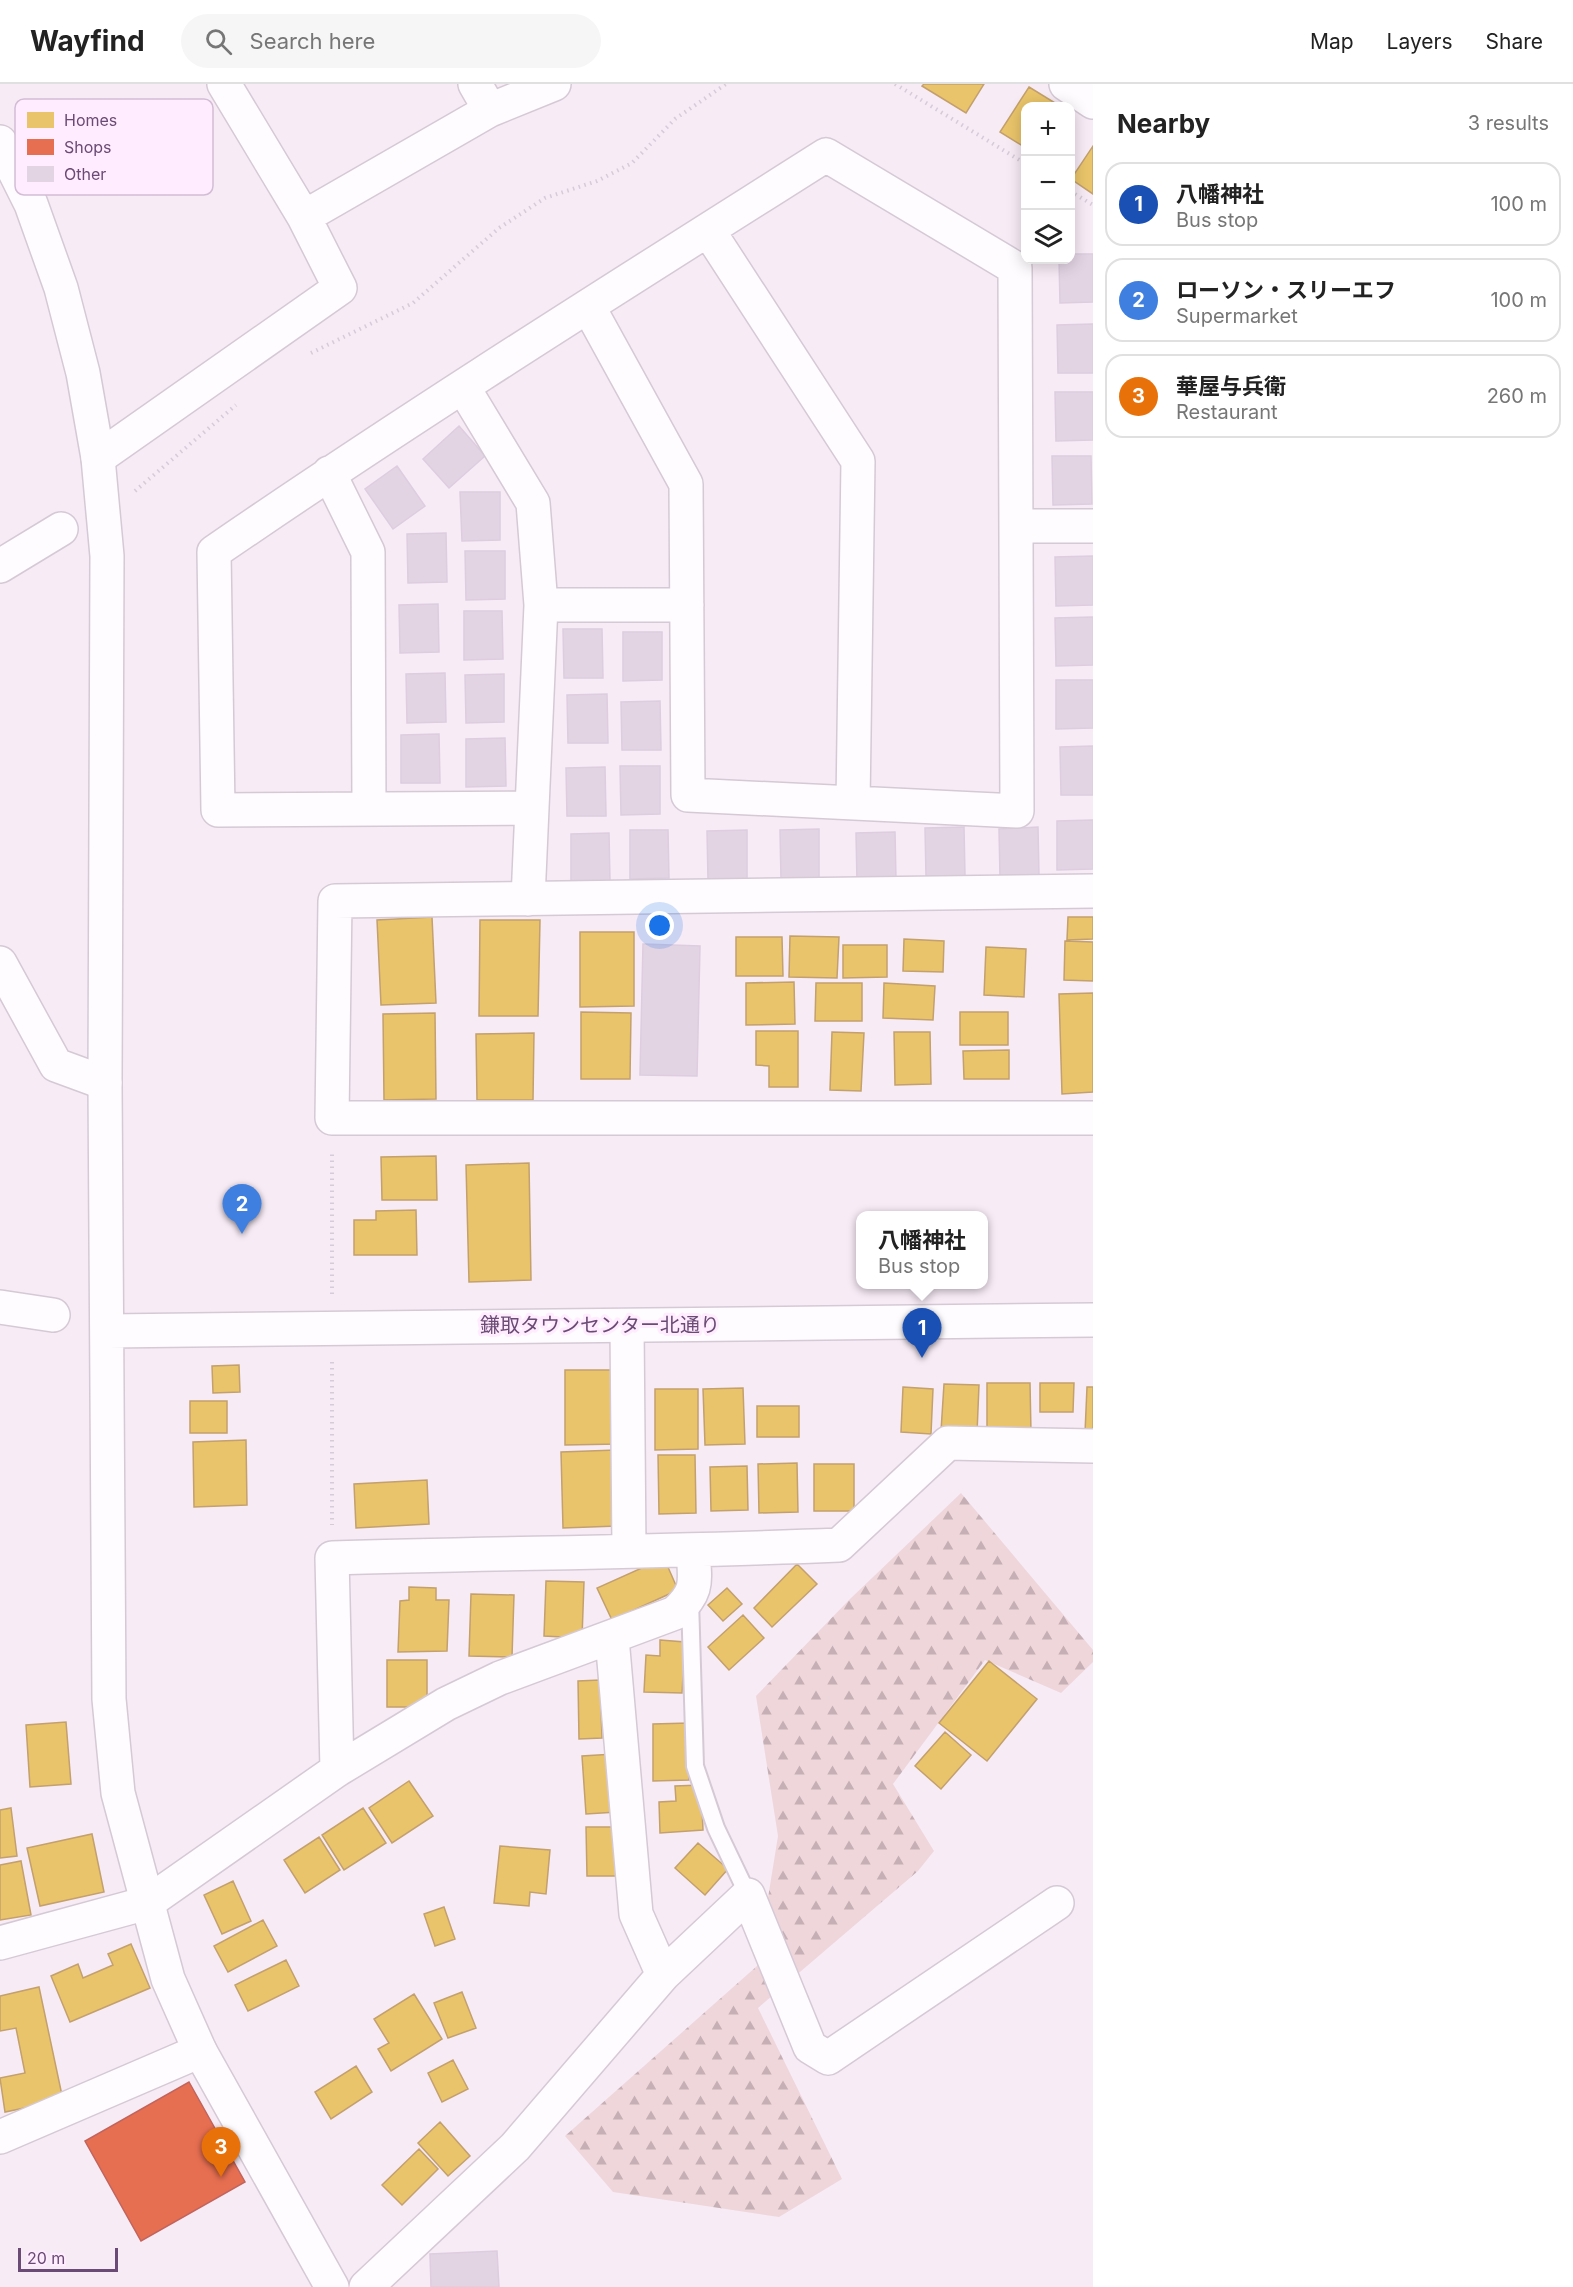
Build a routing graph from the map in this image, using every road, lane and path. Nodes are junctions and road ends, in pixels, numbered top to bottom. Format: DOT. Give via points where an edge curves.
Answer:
graph roads {
  1 [pos="224,84"];
  2 [pos="554,84"];
  3 [pos="726,84"];
  4 [pos="895,84"];
  5 [pos="1066,84"];
  6 [pos="483,97"];
  7 [pos="1093,102"];
  8 [pos="0,142"];
  9 [pos="1021,161"];
  10 [pos="15,172"];
  11 [pos="1075,194"];
  12 [pos="26,195"];
  13 [pos="1093,205"];
  14 [pos="304,217"];
  15 [pos="708,230"];
  16 [pos="588,306"];
  17 [pos="307,354"];
  18 [pos="463,387"];
  19 [pos="244,398"];
  20 [pos="98,458"];
  21 [pos="329,473"];
  22 [pos="135,490"];
  23 [pos="1017,526"];
  24 [pos="1093,526"];
  25 [pos="61,529"];
  26 [pos="0,566"];
  27 [pos="541,605"];
  28 [pos="687,605"];
  29 [pos="853,803"];
  30 [pos="532,808"];
  31 [pos="369,809"];
  32 [pos="1093,891"];
  33 [pos="528,899"];
  34 [pos="0,963"];
  35 [pos="105,1083"];
  36 [pos="1093,1118"];
  37 [pos="0,1307"];
  38 [pos="53,1316"];
  39 [pos="1093,1320"];
  40 [pos="627,1326"];
  41 [pos="108,1331"];
  42 [pos="1093,1446"];
  43 [pos="629,1550"];
  44 [pos="693,1551"];
  45 [pos="690,1599"];
  46 [pos="612,1638"];
  47 [pos="337,1770"];
  48 [pos="748,1895"];
  49 [pos="147,1903"];
  50 [pos="1057,1903"];
  51 [pos="0,1943"];
  52 [pos="663,1975"];
  53 [pos="200,2051"];
  54 [pos="0,2137"];
  55 [pos="332,2287"];
  56 [pos="366,2287"];
  1 -- 14 [label="street"];
  2 -- 6 [label="street"];
  3 -- 17 [label="path" via="675,119 632,163 597,181 545,198 499,228 413,303"];
  4 -- 9 [label="path"];
  5 -- 7 [label="street"];
  6 -- 14 [label="street"];
  8 -- 10 [label="street"];
  11 -- 13 [label="path"];
  12 -- 20 [label="street" via="61,288 83,373"];
  14 -- 20 [label="street" via="340,288"];
  15 -- 16 [label="street"];
  15 -- 23 [label="street" via="826,154 1015,268"];
  15 -- 29 [label="street" via="858,461"];
  16 -- 18 [label="street"];
  16 -- 28 [label="street" via="686,484"];
  18 -- 21 [label="street"];
  18 -- 27 [label="street" via="533,503"];
  19 -- 22 [label="path" via="157,476"];
  20 -- 35 [label="street" via="107,556"];
  21 -- 31 [label="street" via="368,552"];
  21 -- 31 [label="street" via="214,552 218,810"];
  23 -- 24 [label="street"];
  23 -- 29 [label="street" via="1017,811"];
  25 -- 26 [label="street"];
  27 -- 28 [label="street"];
  27 -- 30 [label="street"];
  28 -- 29 [label="street" via="688,795"];
  30 -- 31 [label="street"];
  30 -- 33 [label="street"];
  32 -- 33 [label="street"];
  33 -- 36 [label="street" via="334,901 332,1118"];
  34 -- 35 [label="street" via="56,1065"];
  35 -- 41 [label="street"];
  37 -- 38 [label="street"];
  39 -- 40 [label="street, 鎌取タウンセンター北通り"];
  40 -- 41 [label="street, 鎌取タウンセンター北通り"];
  40 -- 43 [label="street"];
  41 -- 49 [label="street" via="109,1699 118,1793"];
  42 -- 44 [label="street" via="948,1443 839,1545"];
  43 -- 44 [label="street"];
  43 -- 47 [label="street" via="332,1558"];
  44 -- 45 [label="street" via="695,1581"];
  45 -- 46 [label="street" via="675,1613"];
  45 -- 48 [label="lane" via="695,1766 716,1828"];
  46 -- 47 [label="street" via="446,1704"];
  46 -- 52 [label="street" via="636,1914"];
  47 -- 49 [label="street"];
  48 -- 50 [label="street" via="810,2047 828,2058"];
  48 -- 52 [label="street"];
  49 -- 51 [label="street"];
  49 -- 53 [label="street" via="168,1979"];
  52 -- 56 [label="street" via="515,2147"];
  53 -- 54 [label="street"];
  53 -- 55 [label="street"];
}
